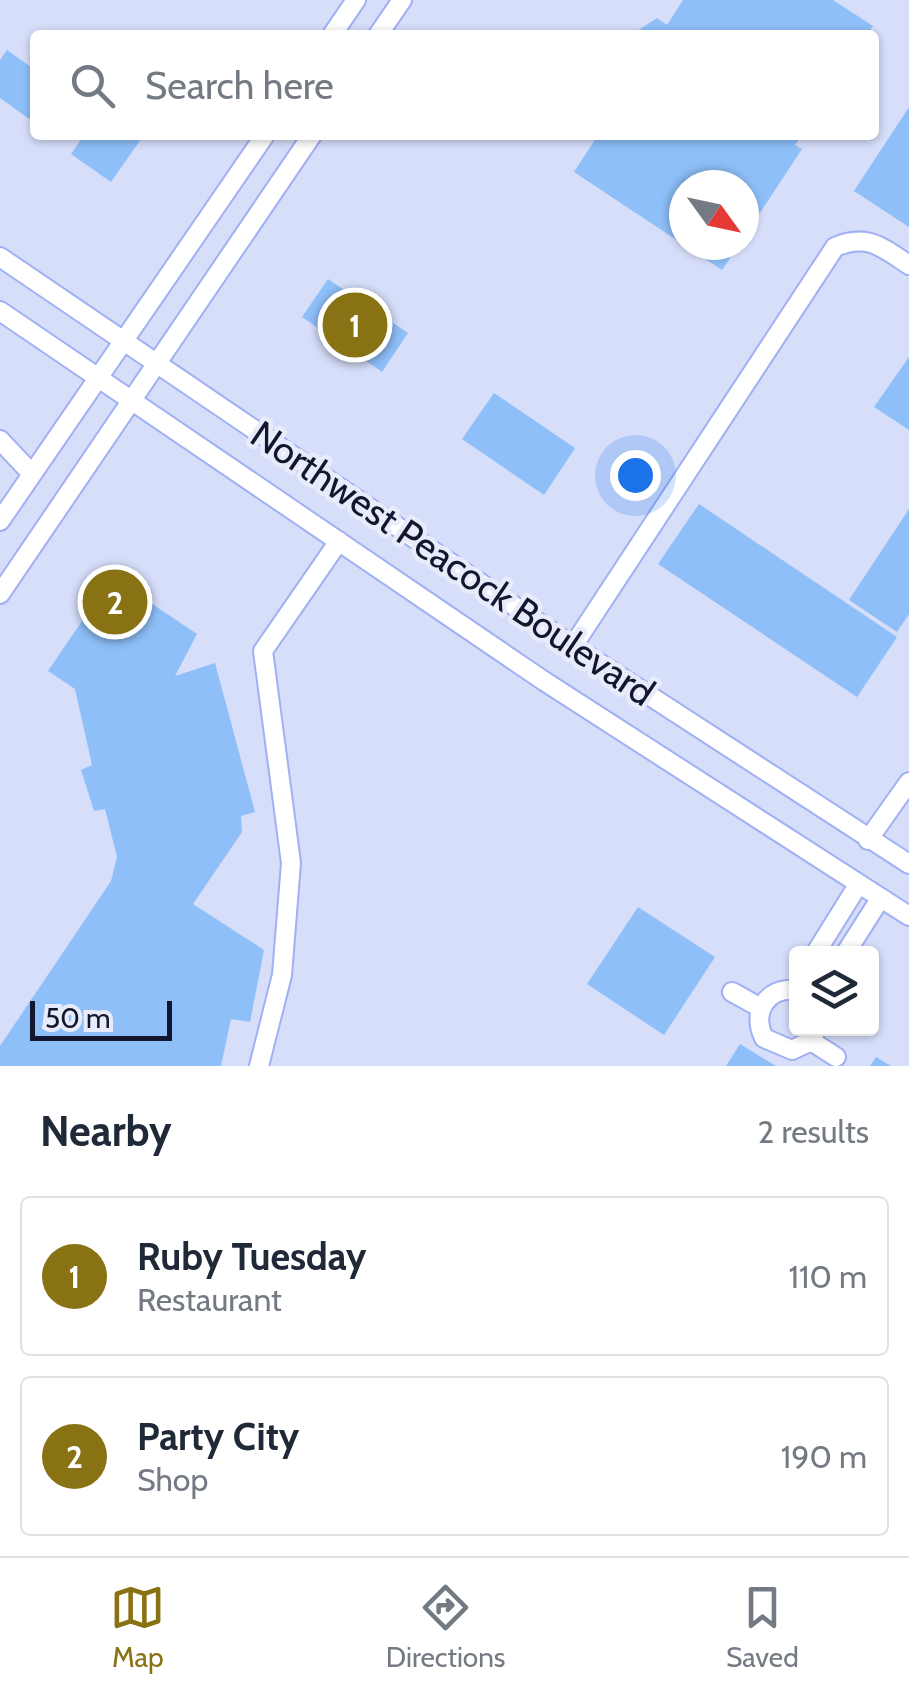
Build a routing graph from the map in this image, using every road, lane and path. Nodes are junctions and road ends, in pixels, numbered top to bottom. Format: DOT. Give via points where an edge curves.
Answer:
graph roads {
  1 [pos="356,0"];
  2 [pos="402,0"];
  3 [pos="335,30"];
  4 [pos="381,30"];
  5 [pos="262,140"];
  6 [pos="301,140"];
  7 [pos="0,258"];
  8 [pos="909,266"];
  9 [pos="0,311"];
  10 [pos="124,342"];
  11 [pos="155,362"];
  12 [pos="99,379"];
  13 [pos="130,400"];
  14 [pos="0,440"];
  15 [pos="34,472"];
  16 [pos="0,521"];
  17 [pos="339,540"];
  18 [pos="0,594"];
  19 [pos="573,646"];
  20 [pos="909,782"];
  21 [pos="868,840"];
  22 [pos="909,864"];
  23 [pos="858,885"];
  24 [pos="880,898"];
  25 [pos="909,916"];
  26 [pos="820,946"];
  27 [pos="850,946"];
  28 [pos="789,989"];
  29 [pos="732,992"];
  30 [pos="761,1008"];
  31 [pos="813,1036"];
  32 [pos="815,1036"];
  33 [pos="836,1057"];
  34 [pos="259,1066"];
  1 -- 3 [label="street"];
  2 -- 4 [label="street"];
  5 -- 10 [label="street"];
  6 -- 11 [label="street"];
  7 -- 10 [label="street, Northwest Peacock Boulevard"];
  8 -- 19 [label="street" via="873,241 856,238 836,247"];
  9 -- 12 [label="street, Northwest Peacock Boulevard"];
  10 -- 11 [label="street, Northwest Peacock Boulevard"];
  10 -- 12 [label="street"];
  11 -- 13 [label="street"];
  11 -- 19 [label="street, Northwest Peacock Boulevard"];
  12 -- 13 [label="street, Northwest Peacock Boulevard"];
  12 -- 15 [label="street"];
  13 -- 17 [label="street, Northwest Peacock Boulevard"];
  13 -- 18 [label="street"];
  14 -- 15 [label="street"];
  15 -- 16 [label="street"];
  17 -- 23 [label="street, Northwest Peacock Boulevard"];
  17 -- 34 [label="street" via="263,651 290,864 282,975"];
  19 -- 21 [label="street, Northwest Peacock Boulevard"];
  20 -- 21 [label="street"];
  21 -- 22 [label="street, Northwest Peacock Boulevard"];
  23 -- 24 [label="street, Northwest Peacock Boulevard"];
  23 -- 26 [label="street"];
  24 -- 25 [label="street, Northwest Peacock Boulevard"];
  24 -- 27 [label="street"];
  28 -- 30 [label="street" via="774,993"];
  29 -- 30 [label="street"];
  30 -- 31 [label="street" via="760,1028 772,1045 792,1050"];
  32 -- 33 [label="street"];
}
